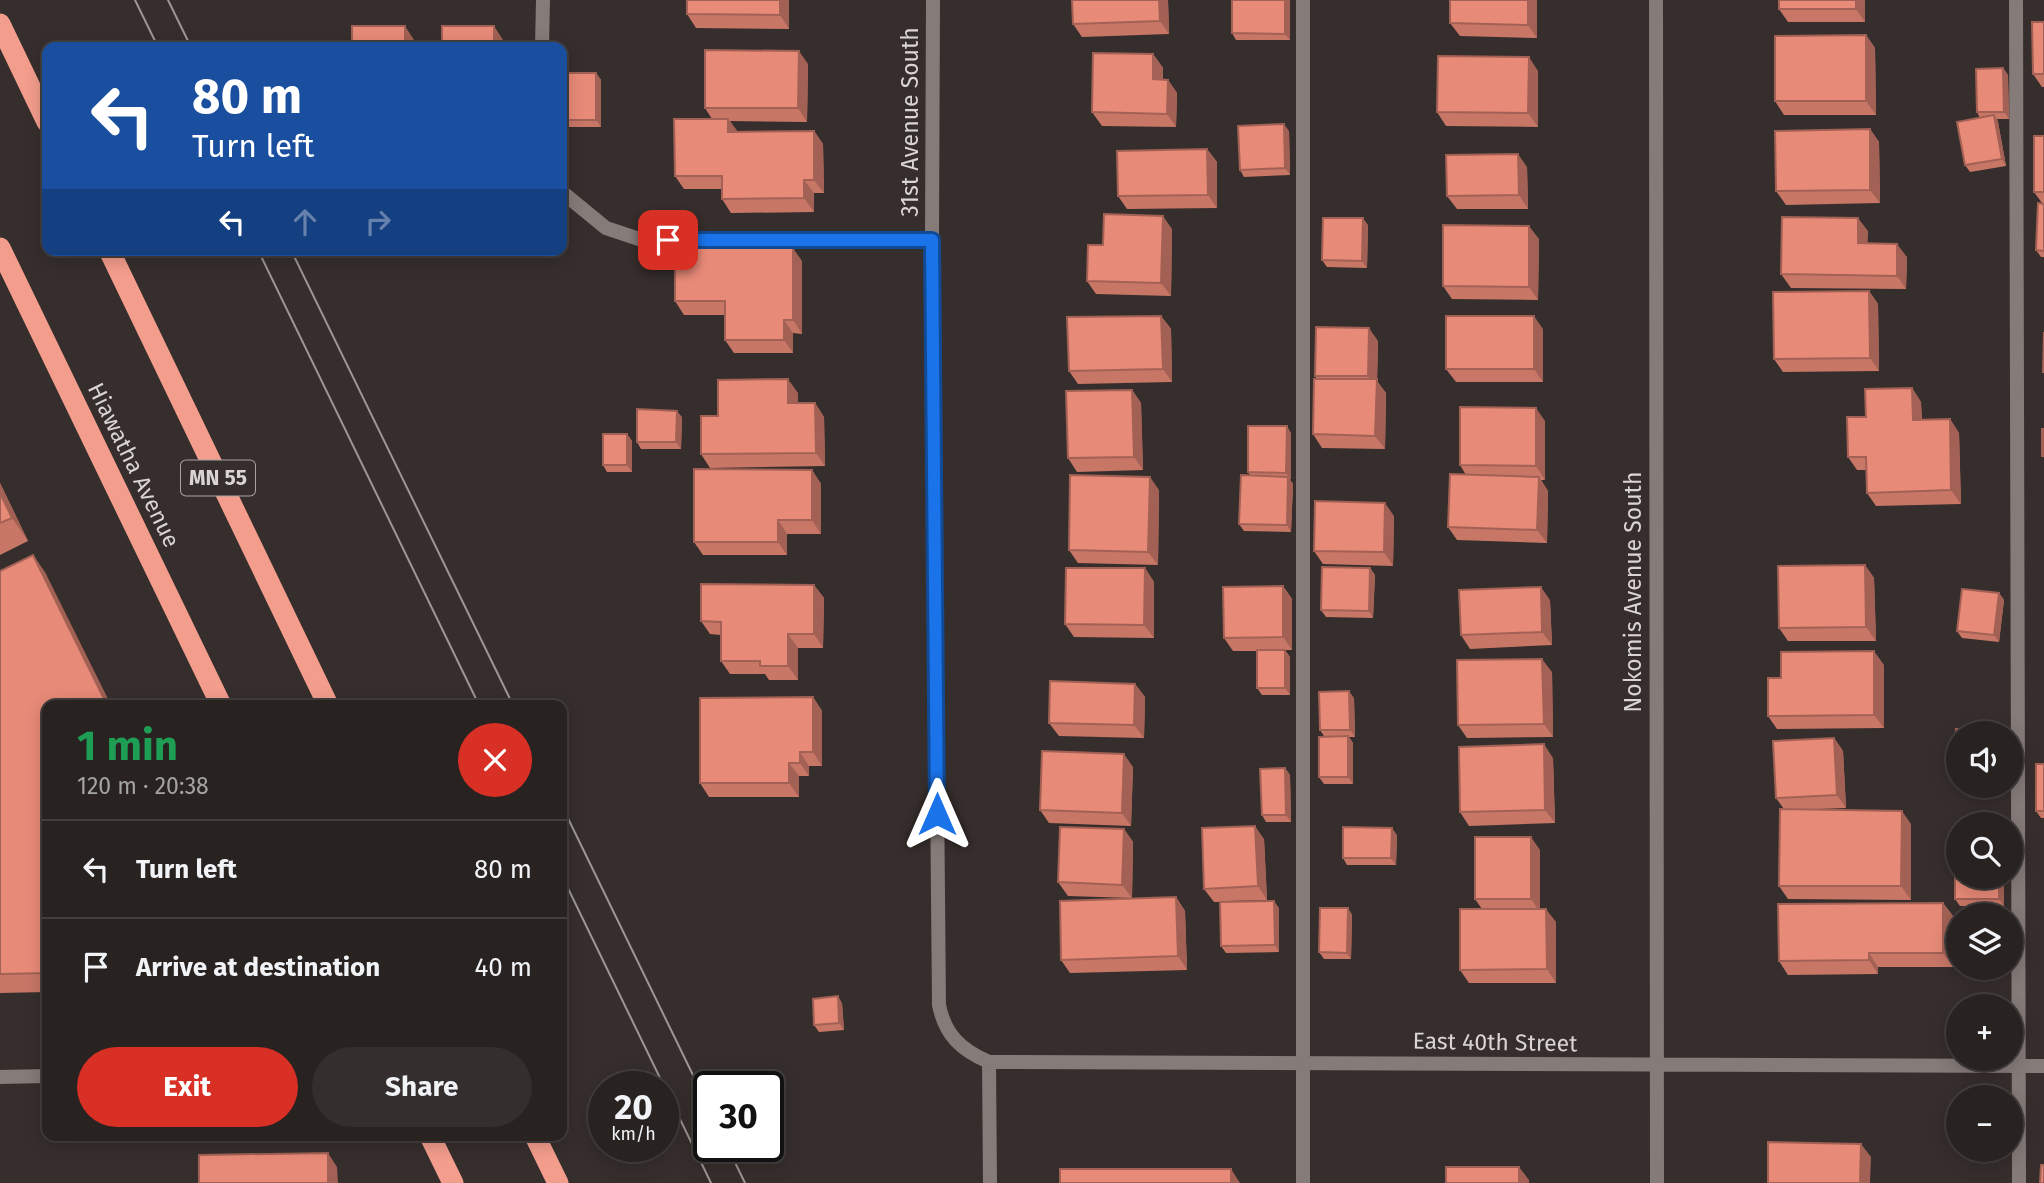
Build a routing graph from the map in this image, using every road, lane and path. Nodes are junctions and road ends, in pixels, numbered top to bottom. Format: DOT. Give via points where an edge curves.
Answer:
graph roads {
  1 [pos="543,0"];
  2 [pos="933,0"];
  3 [pos="1303,0"];
  4 [pos="1656,0"];
  5 [pos="2016,0"];
  6 [pos="0,24"];
  7 [pos="542,42"];
  8 [pos="42,112"];
  9 [pos="567,196"];
  10 [pos="932,240"];
  11 [pos="0,248"];
  12 [pos="112,256"];
  13 [pos="220,700"];
  14 [pos="326,700"];
  15 [pos="2020,994"];
  16 [pos="953,1039"];
  17 [pos="989,1062"];
  18 [pos="1304,1063"];
  19 [pos="1946,1065"];
  20 [pos="2023,1065"];
  21 [pos="1657,1066"];
  22 [pos="2044,1066"];
  23 [pos="2020,1071"];
  24 [pos="42,1076"];
  25 [pos="0,1077"];
  26 [pos="432,1141"];
  27 [pos="537,1141"];
  28 [pos="453,1183"];
  29 [pos="558,1183"];
  30 [pos="990,1183"];
  31 [pos="1303,1183"];
  32 [pos="1657,1183"];
  33 [pos="2019,1183"];
  1 -- 7 [label="street"];
  2 -- 10 [label="street, 31st Avenue South"];
  3 -- 18 [label="street"];
  4 -- 21 [label="street, Nokomis Avenue South"];
  5 -- 15 [label="street"];
  6 -- 8 [label="highway"];
  9 -- 10 [label="street" via="606,228 642,240"];
  10 -- 16 [label="street, 31st Avenue South" via="939,1005"];
  11 -- 13 [label="highway, Hiawatha Avenue"];
  12 -- 14 [label="highway, MN 55"];
  16 -- 17 [label="street, East 40th Street" via="969,1054"];
  17 -- 18 [label="street, East 40th Street"];
  17 -- 30 [label="street"];
  18 -- 21 [label="street, East 40th Street"];
  18 -- 31 [label="street"];
  19 -- 21 [label="street, East 40th Street"];
  20 -- 22 [label="street, East 40th Street"];
  21 -- 32 [label="street, Nokomis Avenue South"];
  23 -- 33 [label="street"];
  24 -- 25 [label="street"];
  26 -- 28 [label="highway"];
  27 -- 29 [label="highway"];
}
